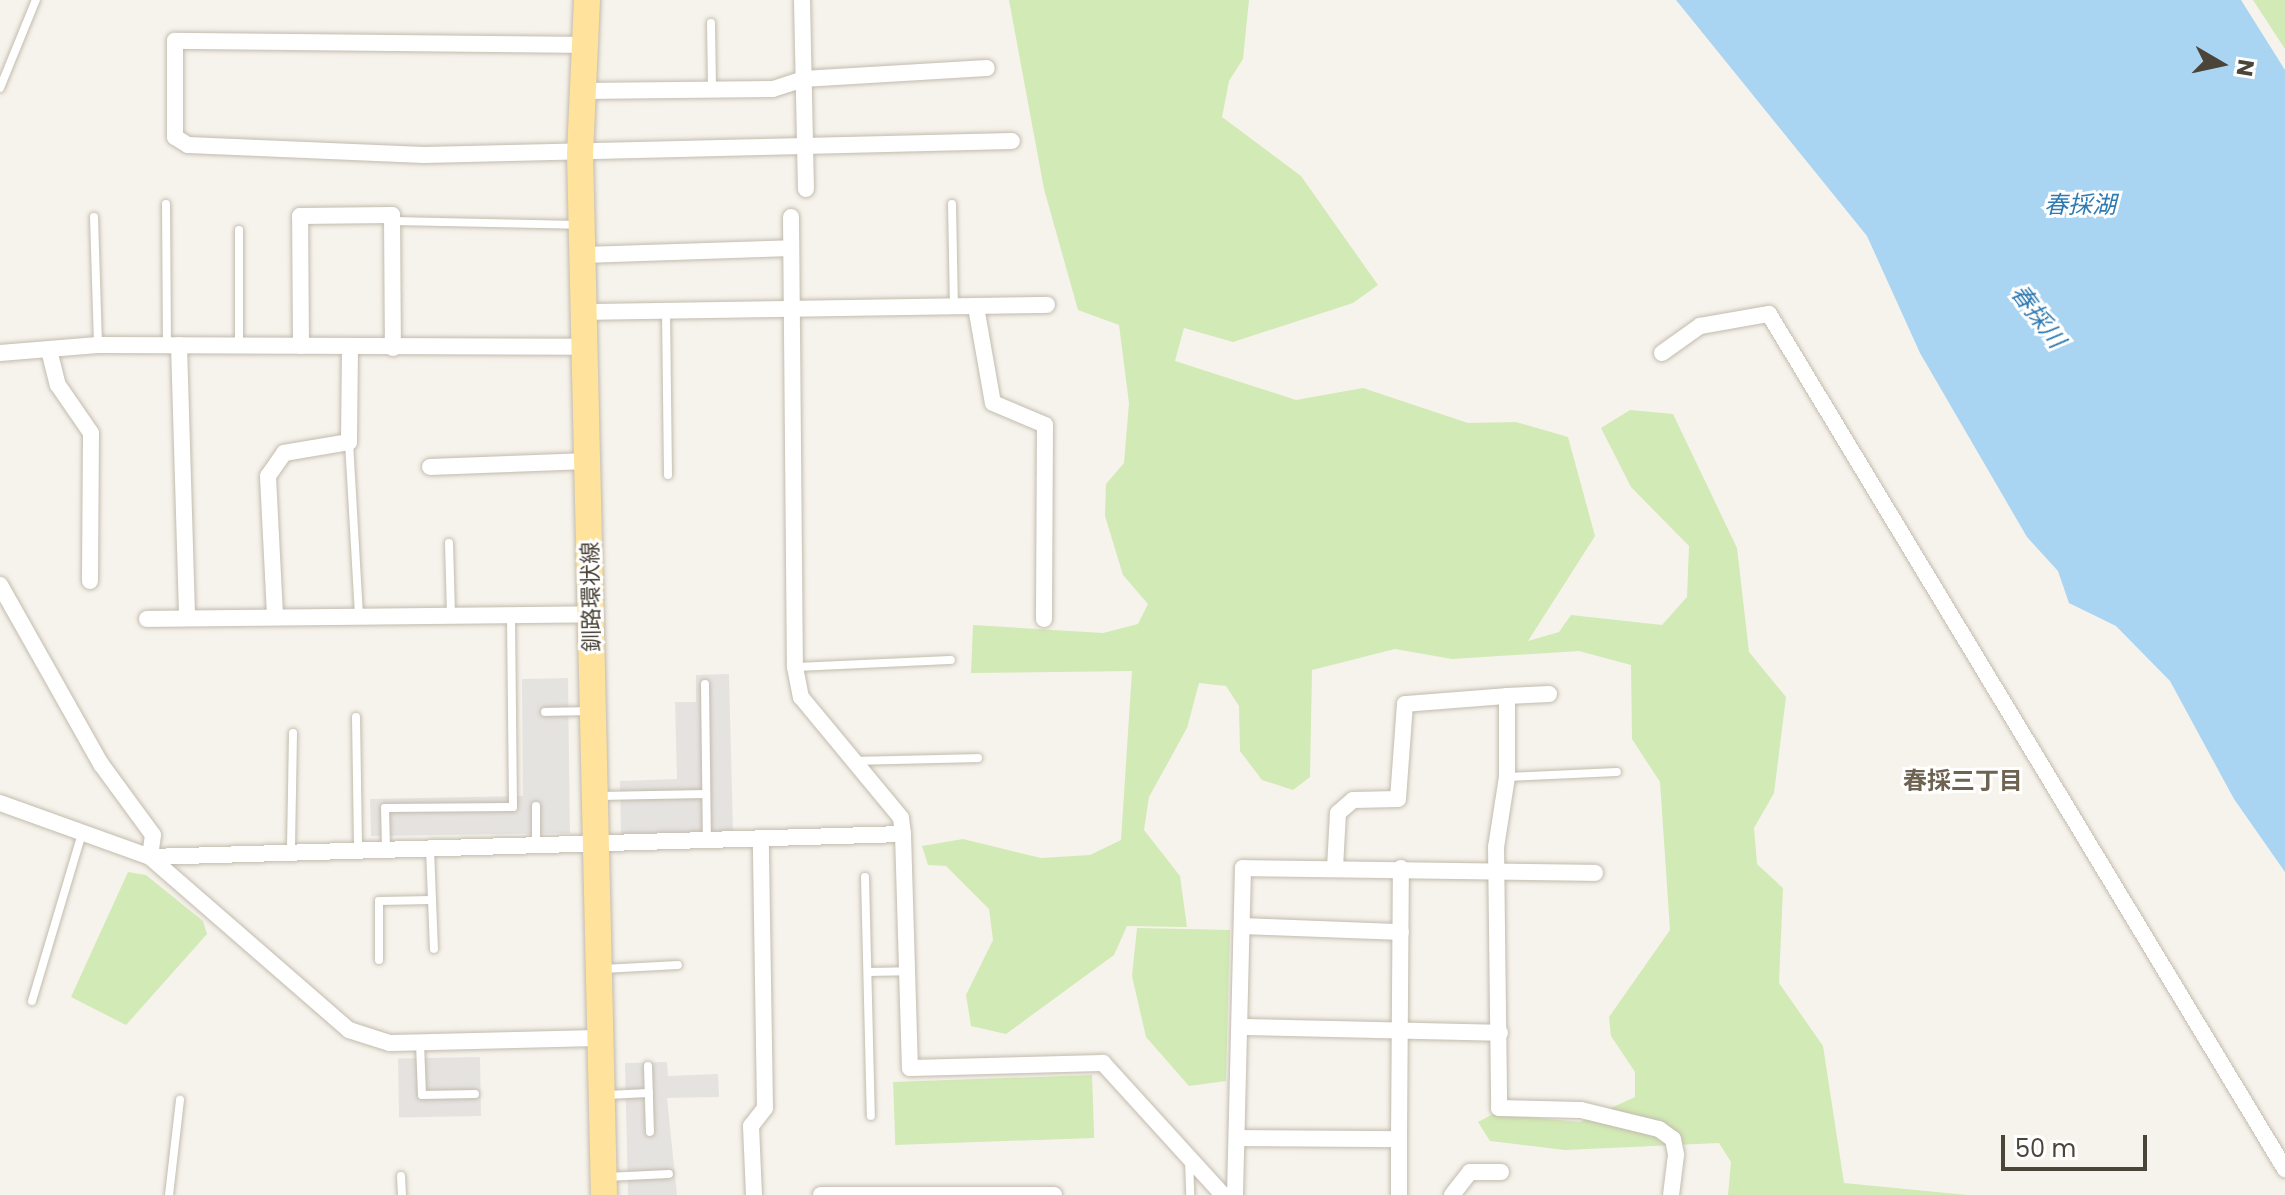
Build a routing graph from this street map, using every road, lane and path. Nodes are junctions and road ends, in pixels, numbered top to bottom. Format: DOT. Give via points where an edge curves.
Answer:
graph roads {
  1 [pos="36,0"];
  2 [pos="587,0"];
  3 [pos="802,0"];
  4 [pos="711,23"];
  5 [pos="584,45"];
  6 [pos="987,68"];
  7 [pos="803,79"];
  8 [pos="0,88"];
  9 [pos="712,89"];
  10 [pos="581,91"];
  11 [pos="1012,141"];
  12 [pos="806,142"];
  13 [pos="580,154"];
  14 [pos="806,189"];
  15 [pos="166,204"];
  16 [pos="952,204"];
  17 [pos="94,217"];
  18 [pos="791,217"];
  19 [pos="393,221"];
  20 [pos="583,225"];
  21 [pos="239,230"];
  22 [pos="791,248"];
  23 [pos="584,255"];
  24 [pos="1047,305"];
  25 [pos="954,307"];
  26 [pos="976,307"];
  27 [pos="791,308"];
  28 [pos="666,311"];
  29 [pos="586,312"];
  30 [pos="98,345"];
  31 [pos="173,345"];
  32 [pos="239,346"];
  33 [pos="301,346"];
  34 [pos="350,347"];
  35 [pos="587,347"];
  36 [pos="393,348"];
  37 [pos="0,353"];
  38 [pos="1662,353"];
  39 [pos="50,354"];
  40 [pos="349,442"];
  41 [pos="588,461"];
  42 [pos="430,467"];
  43 [pos="668,475"];
  44 [pos="449,543"];
  45 [pos="90,581"];
  46 [pos="0,585"];
  47 [pos="359,613"];
  48 [pos="451,614"];
  49 [pos="511,614"];
  50 [pos="592,614"];
  51 [pos="275,615"];
  52 [pos="187,616"];
  53 [pos="147,619"];
  54 [pos="1044,619"];
  55 [pos="951,660"];
  56 [pos="795,667"];
  57 [pos="705,684"];
  58 [pos="1549,694"];
  59 [pos="1507,696"];
  60 [pos="594,711"];
  61 [pos="545,712"];
  62 [pos="356,717"];
  63 [pos="293,733"];
  64 [pos="978,758"];
  65 [pos="854,761"];
  66 [pos="1617,772"];
  67 [pos="1507,777"];
  68 [pos="706,794"];
  69 [pos="596,796"];
  70 [pos="0,803"];
  71 [pos="536,806"];
  72 [pos="83,830"];
  73 [pos="903,834"];
  74 [pos="761,843"];
  75 [pos="707,844"];
  76 [pos="536,846"];
  77 [pos="597,846"];
  78 [pos="430,847"];
  79 [pos="291,848"];
  80 [pos="358,848"];
  81 [pos="386,848"];
  82 [pos="150,857"];
  83 [pos="1335,868"];
  84 [pos="1401,868"];
  85 [pos="1595,873"];
  86 [pos="1496,874"];
  87 [pos="865,877"];
  88 [pos="432,900"];
  89 [pos="1243,926"];
  90 [pos="1401,932"];
  91 [pos="434,949"];
  92 [pos="379,960"];
  93 [pos="678,965"];
  94 [pos="598,969"];
  95 [pos="907,971"];
  96 [pos="868,972"];
  97 [pos="32,1001"];
  98 [pos="1242,1027"];
  99 [pos="1400,1029"];
  100 [pos="1500,1033"];
  101 [pos="599,1038"];
  102 [pos="420,1042"];
  103 [pos="648,1066"];
  104 [pos="649,1093"];
  105 [pos="475,1094"];
  106 [pos="601,1095"];
  107 [pos="180,1100"];
  108 [pos="871,1116"];
  109 [pos="650,1132"];
  110 [pos="1239,1138"];
  111 [pos="1399,1139"];
  112 [pos="1189,1154"];
  113 [pos="2285,1169"];
  114 [pos="1501,1172"];
  115 [pos="669,1174"];
  116 [pos="401,1176"];
  117 [pos="604,1186"];
  118 [pos="169,1195"];
  119 [pos="402,1195"];
  120 [pos="754,1195"];
  121 [pos="821,1195"];
  122 [pos="1054,1195"];
  123 [pos="1190,1195"];
  124 [pos="1223,1195"];
  125 [pos="1235,1195"];
  126 [pos="1399,1195"];
  127 [pos="1452,1195"];
  128 [pos="1671,1195"];
  1 -- 8 [label="lane"];
  2 -- 5 [label="main road, 釧路環状線"];
  3 -- 7 [label="street"];
  4 -- 9 [label="lane"];
  5 -- 10 [label="main road, 釧路環状線"];
  5 -- 13 [label="street" via="175,41 175,137 188,145"];
  6 -- 7 [label="street"];
  7 -- 9 [label="street" via="773,89"];
  7 -- 12 [label="street"];
  9 -- 10 [label="street"];
  10 -- 13 [label="main road, 釧路環状線"];
  11 -- 12 [label="street"];
  12 -- 13 [label="street"];
  12 -- 14 [label="street"];
  13 -- 20 [label="main road, 釧路環状線"];
  15 -- 31 [label="lane"];
  16 -- 25 [label="lane"];
  17 -- 30 [label="lane"];
  18 -- 22 [label="street"];
  19 -- 20 [label="lane"];
  19 -- 33 [label="street" via="392,215 300,216"];
  19 -- 36 [label="street"];
  20 -- 23 [label="main road, 釧路環状線"];
  21 -- 32 [label="lane"];
  22 -- 23 [label="street"];
  22 -- 27 [label="street"];
  23 -- 29 [label="main road, 釧路環状線"];
  24 -- 26 [label="street"];
  25 -- 26 [label="street"];
  25 -- 27 [label="street"];
  26 -- 54 [label="street" via="993,403 1045,425"];
  27 -- 28 [label="street"];
  27 -- 56 [label="street"];
  28 -- 29 [label="street"];
  28 -- 43 [label="lane"];
  29 -- 35 [label="main road, 釧路環状線"];
  30 -- 31 [label="street"];
  30 -- 39 [label="street"];
  31 -- 32 [label="street"];
  31 -- 52 [label="street"];
  32 -- 33 [label="street"];
  33 -- 34 [label="street"];
  34 -- 36 [label="street"];
  34 -- 40 [label="street"];
  35 -- 36 [label="street"];
  35 -- 41 [label="main road, 釧路環状線"];
  37 -- 39 [label="street"];
  38 -- 113 [label="street" via="1700,326 1769,314"];
  39 -- 45 [label="street" via="58,385 91,433"];
  40 -- 47 [label="lane"];
  40 -- 51 [label="street" via="284,453 268,476"];
  41 -- 42 [label="street"];
  41 -- 50 [label="main road, 釧路環状線"];
  44 -- 48 [label="lane"];
  46 -- 82 [label="street" via="101,764 153,835"];
  47 -- 48 [label="street"];
  47 -- 51 [label="street"];
  48 -- 49 [label="street"];
  49 -- 50 [label="street"];
  49 -- 81 [label="lane" via="513,807 385,808"];
  50 -- 60 [label="main road, 釧路環状線"];
  51 -- 52 [label="street"];
  52 -- 53 [label="street"];
  55 -- 56 [label="lane"];
  56 -- 65 [label="street" via="801,697"];
  57 -- 68 [label="lane"];
  58 -- 59 [label="street"];
  59 -- 67 [label="street"];
  59 -- 83 [label="street" via="1405,704 1398,799 1353,800 1338,813"];
  60 -- 61 [label="lane"];
  60 -- 69 [label="main road, 釧路環状線"];
  62 -- 80 [label="lane"];
  63 -- 79 [label="lane"];
  64 -- 65 [label="lane"];
  65 -- 73 [label="street" via="901,818"];
  66 -- 67 [label="lane"];
  67 -- 86 [label="street"];
  68 -- 69 [label="lane"];
  68 -- 75 [label="lane"];
  69 -- 77 [label="main road, 釧路環状線"];
  70 -- 72 [label="street"];
  71 -- 76 [label="lane"];
  72 -- 82 [label="street"];
  72 -- 97 [label="lane"];
  73 -- 74 [label="street"];
  73 -- 95 [label="street"];
  74 -- 75 [label="street"];
  74 -- 120 [label="street" via="765,1108 751,1126"];
  75 -- 77 [label="street"];
  76 -- 77 [label="street"];
  76 -- 78 [label="street"];
  77 -- 94 [label="main road, 釧路環状線"];
  78 -- 81 [label="street"];
  78 -- 88 [label="lane"];
  79 -- 80 [label="street"];
  79 -- 82 [label="street"];
  80 -- 81 [label="street"];
  82 -- 102 [label="street" via="349,1030 390,1043"];
  83 -- 84 [label="street"];
  83 -- 89 [label="street" via="1243,868"];
  84 -- 86 [label="street"];
  84 -- 90 [label="street"];
  85 -- 86 [label="street"];
  86 -- 100 [label="street"];
  87 -- 96 [label="lane"];
  88 -- 91 [label="lane"];
  88 -- 92 [label="lane" via="379,901"];
  89 -- 90 [label="street"];
  89 -- 98 [label="street"];
  90 -- 99 [label="street"];
  93 -- 94 [label="lane"];
  94 -- 101 [label="main road, 釧路環状線"];
  95 -- 96 [label="lane"];
  95 -- 112 [label="street" via="910,1068 1103,1063"];
  96 -- 108 [label="lane"];
  98 -- 99 [label="street"];
  98 -- 110 [label="street"];
  99 -- 100 [label="street"];
  99 -- 111 [label="street"];
  100 -- 128 [label="street" via="1499,1108 1581,1110 1659,1129 1673,1139 1676,1155"];
  101 -- 102 [label="street"];
  101 -- 106 [label="main road, 釧路環状線"];
  102 -- 105 [label="lane" via="422,1095"];
  103 -- 104 [label="lane"];
  104 -- 106 [label="lane"];
  104 -- 109 [label="lane"];
  106 -- 117 [label="main road, 釧路環状線"];
  107 -- 118 [label="lane"];
  110 -- 111 [label="street"];
  110 -- 125 [label="street"];
  111 -- 126 [label="street"];
  112 -- 123 [label="lane"];
  112 -- 124 [label="street"];
  114 -- 127 [label="street" via="1470,1172"];
  115 -- 117 [label="lane"];
  116 -- 119 [label="lane"];
  121 -- 122 [label="street"];
}
